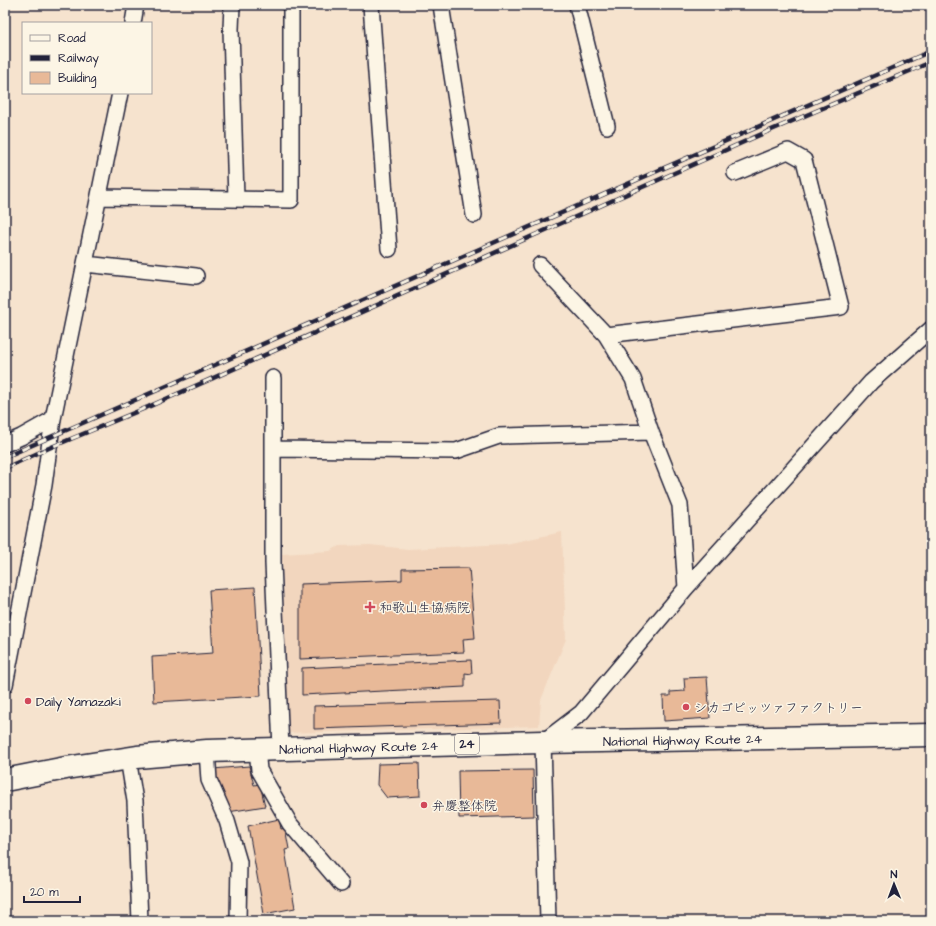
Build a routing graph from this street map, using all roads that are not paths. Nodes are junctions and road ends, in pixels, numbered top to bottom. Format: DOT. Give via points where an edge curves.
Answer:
graph roads {
  1 [pos="136,5"];
  2 [pos="232,5"];
  3 [pos="291,5"];
  4 [pos="371,5"];
  5 [pos="441,5"];
  6 [pos="577,5"];
  7 [pos="133,22"];
  8 [pos="120,94"];
  9 [pos="607,126"];
  10 [pos="735,173"];
  11 [pos="99,197"];
  12 [pos="236,199"];
  13 [pos="474,215"];
  14 [pos="389,249"];
  15 [pos="85,264"];
  16 [pos="540,265"];
  17 [pos="196,276"];
  18 [pos="931,329"];
  19 [pos="606,335"];
  20 [pos="273,378"];
  21 [pos="53,419"];
  22 [pos="651,432"];
  23 [pos="5,444"];
  24 [pos="273,449"];
  25 [pos="686,588"];
  26 [pos="5,685"];
  27 [pos="931,735"];
  28 [pos="544,742"];
  29 [pos="281,749"];
  30 [pos="257,750"];
  31 [pos="207,751"];
  32 [pos="128,758"];
  33 [pos="5,780"];
  34 [pos="342,884"];
  35 [pos="140,921"];
  36 [pos="238,921"];
  37 [pos="548,921"];
  1 -- 7 [label="street"];
  2 -- 12 [label="street"];
  3 -- 12 [label="street" via="291,200"];
  4 -- 14 [label="street"];
  5 -- 13 [label="street"];
  6 -- 9 [label="street"];
  8 -- 11 [label="street"];
  10 -- 19 [label="street" via="788,152 804,160 841,307"];
  11 -- 12 [label="street"];
  11 -- 15 [label="street"];
  15 -- 17 [label="street"];
  15 -- 21 [label="street"];
  16 -- 19 [label="street"];
  18 -- 25 [label="street" via="872,382"];
  19 -- 22 [label="street" via="633,379"];
  20 -- 24 [label="street"];
  21 -- 23 [label="street"];
  21 -- 26 [label="street" via="44,485"];
  22 -- 24 [label="street" via="499,436 456,451"];
  22 -- 25 [label="street" via="680,505"];
  24 -- 29 [label="street" via="273,563"];
  25 -- 28 [label="street" via="581,713"];
  27 -- 28 [label="highway, National Highway Route 24 / 24"];
  28 -- 29 [label="highway, National Highway Route 24 / 24"];
  28 -- 37 [label="street"];
  29 -- 30 [label="highway, National Highway Route 24 / 24"];
  30 -- 31 [label="highway, National Highway Route 24 / 24"];
  30 -- 34 [label="street" via="259,770 290,824"];
  31 -- 32 [label="highway, National Highway Route 24 / 24"];
  31 -- 36 [label="street" via="209,780 227,821 239,862"];
  32 -- 33 [label="highway, National Highway Route 24 / 24"];
  32 -- 35 [label="street" via="135,801"];
}
